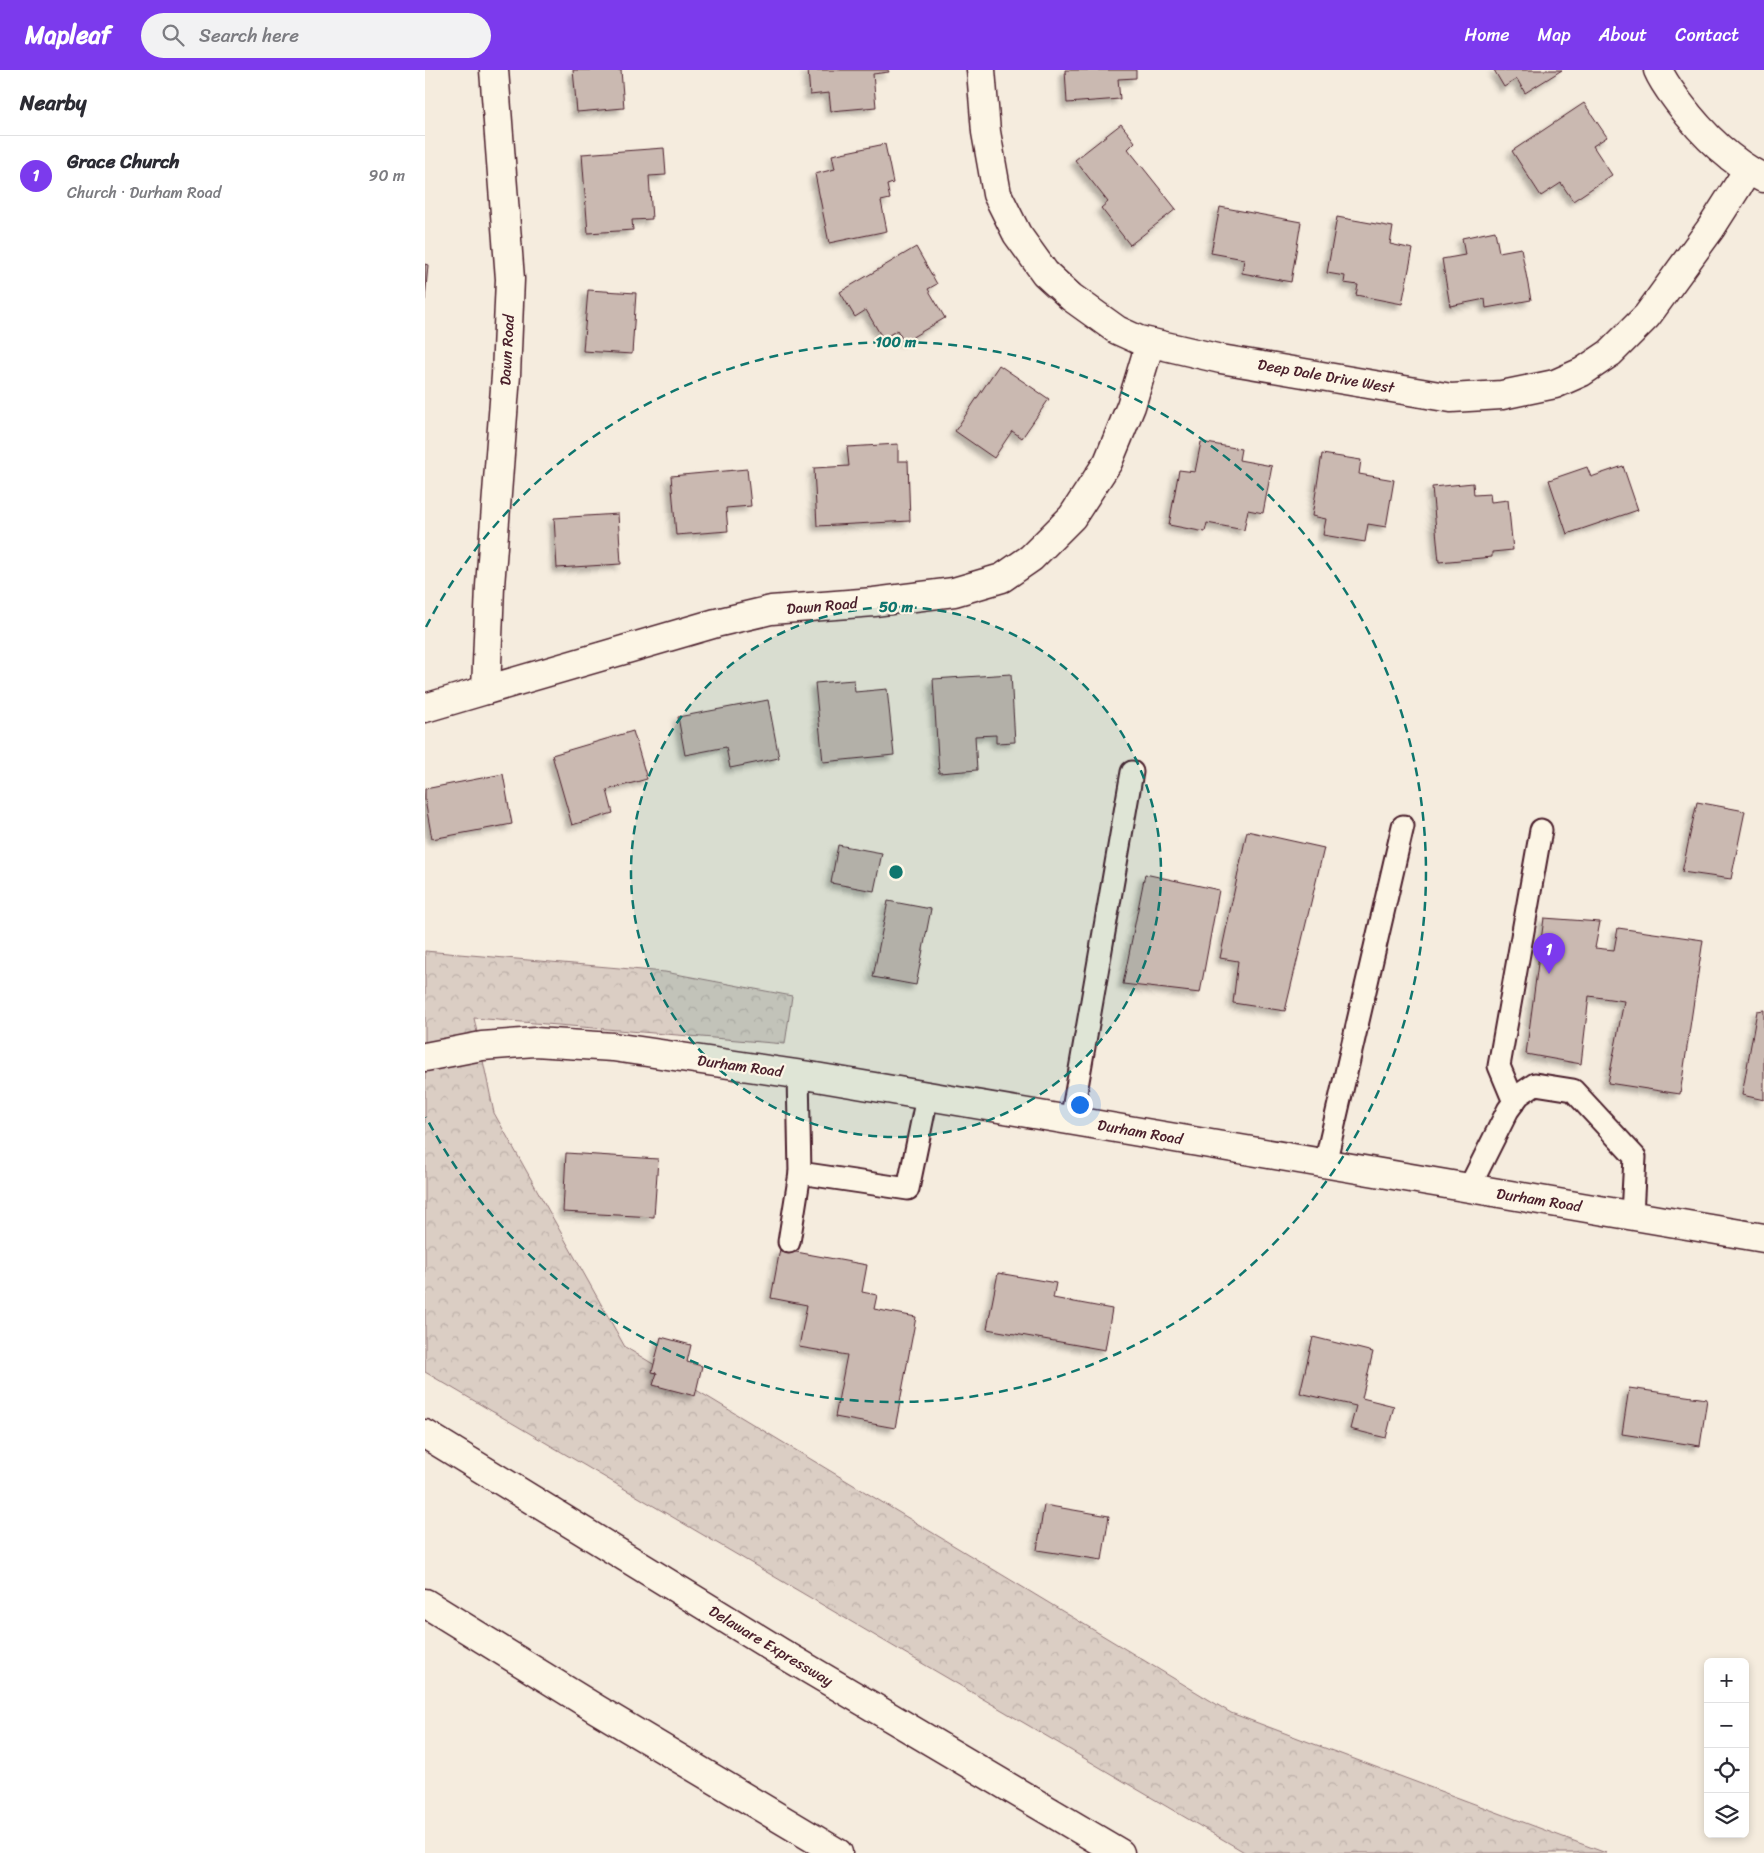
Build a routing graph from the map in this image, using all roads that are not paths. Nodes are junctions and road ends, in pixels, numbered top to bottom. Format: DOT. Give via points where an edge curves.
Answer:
graph roads {
  1 [pos="494,70"];
  2 [pos="981,70"];
  3 [pos="1658,70"];
  4 [pos="1756,174"];
  5 [pos="1150,343"];
  6 [pos="486,690"];
  7 [pos="425,708"];
  8 [pos="1132,772"];
  9 [pos="1403,826"];
  10 [pos="1541,830"];
  11 [pos="425,1057"];
  12 [pos="798,1075"];
  13 [pos="927,1097"];
  14 [pos="1514,1102"];
  15 [pos="1071,1121"];
  16 [pos="1325,1164"];
  17 [pos="800,1173"];
  18 [pos="1469,1188"];
  19 [pos="1632,1215"];
  20 [pos="1764,1238"];
  21 [pos="789,1242"];
  22 [pos="425,1434"];
  23 [pos="425,1603"];
  24 [pos="838,1853"];
  25 [pos="1119,1853"];
  1 -- 6 [label="main road, Dawn Road" via="510,279"];
  2 -- 5 [label="main road, Deep Dale Drive West" via="986,132 997,194 1017,234 1045,273 1071,297 1117,330"];
  3 -- 4 [label="main road" via="1698,128 1734,161"];
  4 -- 5 [label="main road, Deep Dale Drive West" via="1711,228 1647,316 1610,353 1582,372 1555,384 1503,395 1451,398 1221,359"];
  5 -- 6 [label="main road, Dawn Road" via="1131,406 1108,462 1072,517 1031,558 1002,578 954,592 771,610"];
  6 -- 7 [label="main road, Dawn Road"];
  8 -- 15 [label="lane"];
  9 -- 16 [label="lane"];
  10 -- 14 [label="lane" via="1499,1066"];
  11 -- 12 [label="main road, Durham Road" via="482,1046 535,1042 613,1047"];
  12 -- 13 [label="main road, Durham Road"];
  12 -- 17 [label="lane"];
  13 -- 15 [label="main road, Durham Road"];
  13 -- 17 [label="lane" via="908,1189"];
  14 -- 18 [label="lane"];
  14 -- 19 [label="lane" via="1535,1084 1573,1090 1635,1157"];
  15 -- 16 [label="main road, Durham Road"];
  16 -- 18 [label="main road, Durham Road"];
  17 -- 21 [label="lane"];
  18 -- 19 [label="main road, Durham Road"];
  19 -- 20 [label="main road, Durham Road"];
  22 -- 25 [label="main road, Delaware Expressway" via="780,1652"];
  23 -- 24 [label="main road"];
}
